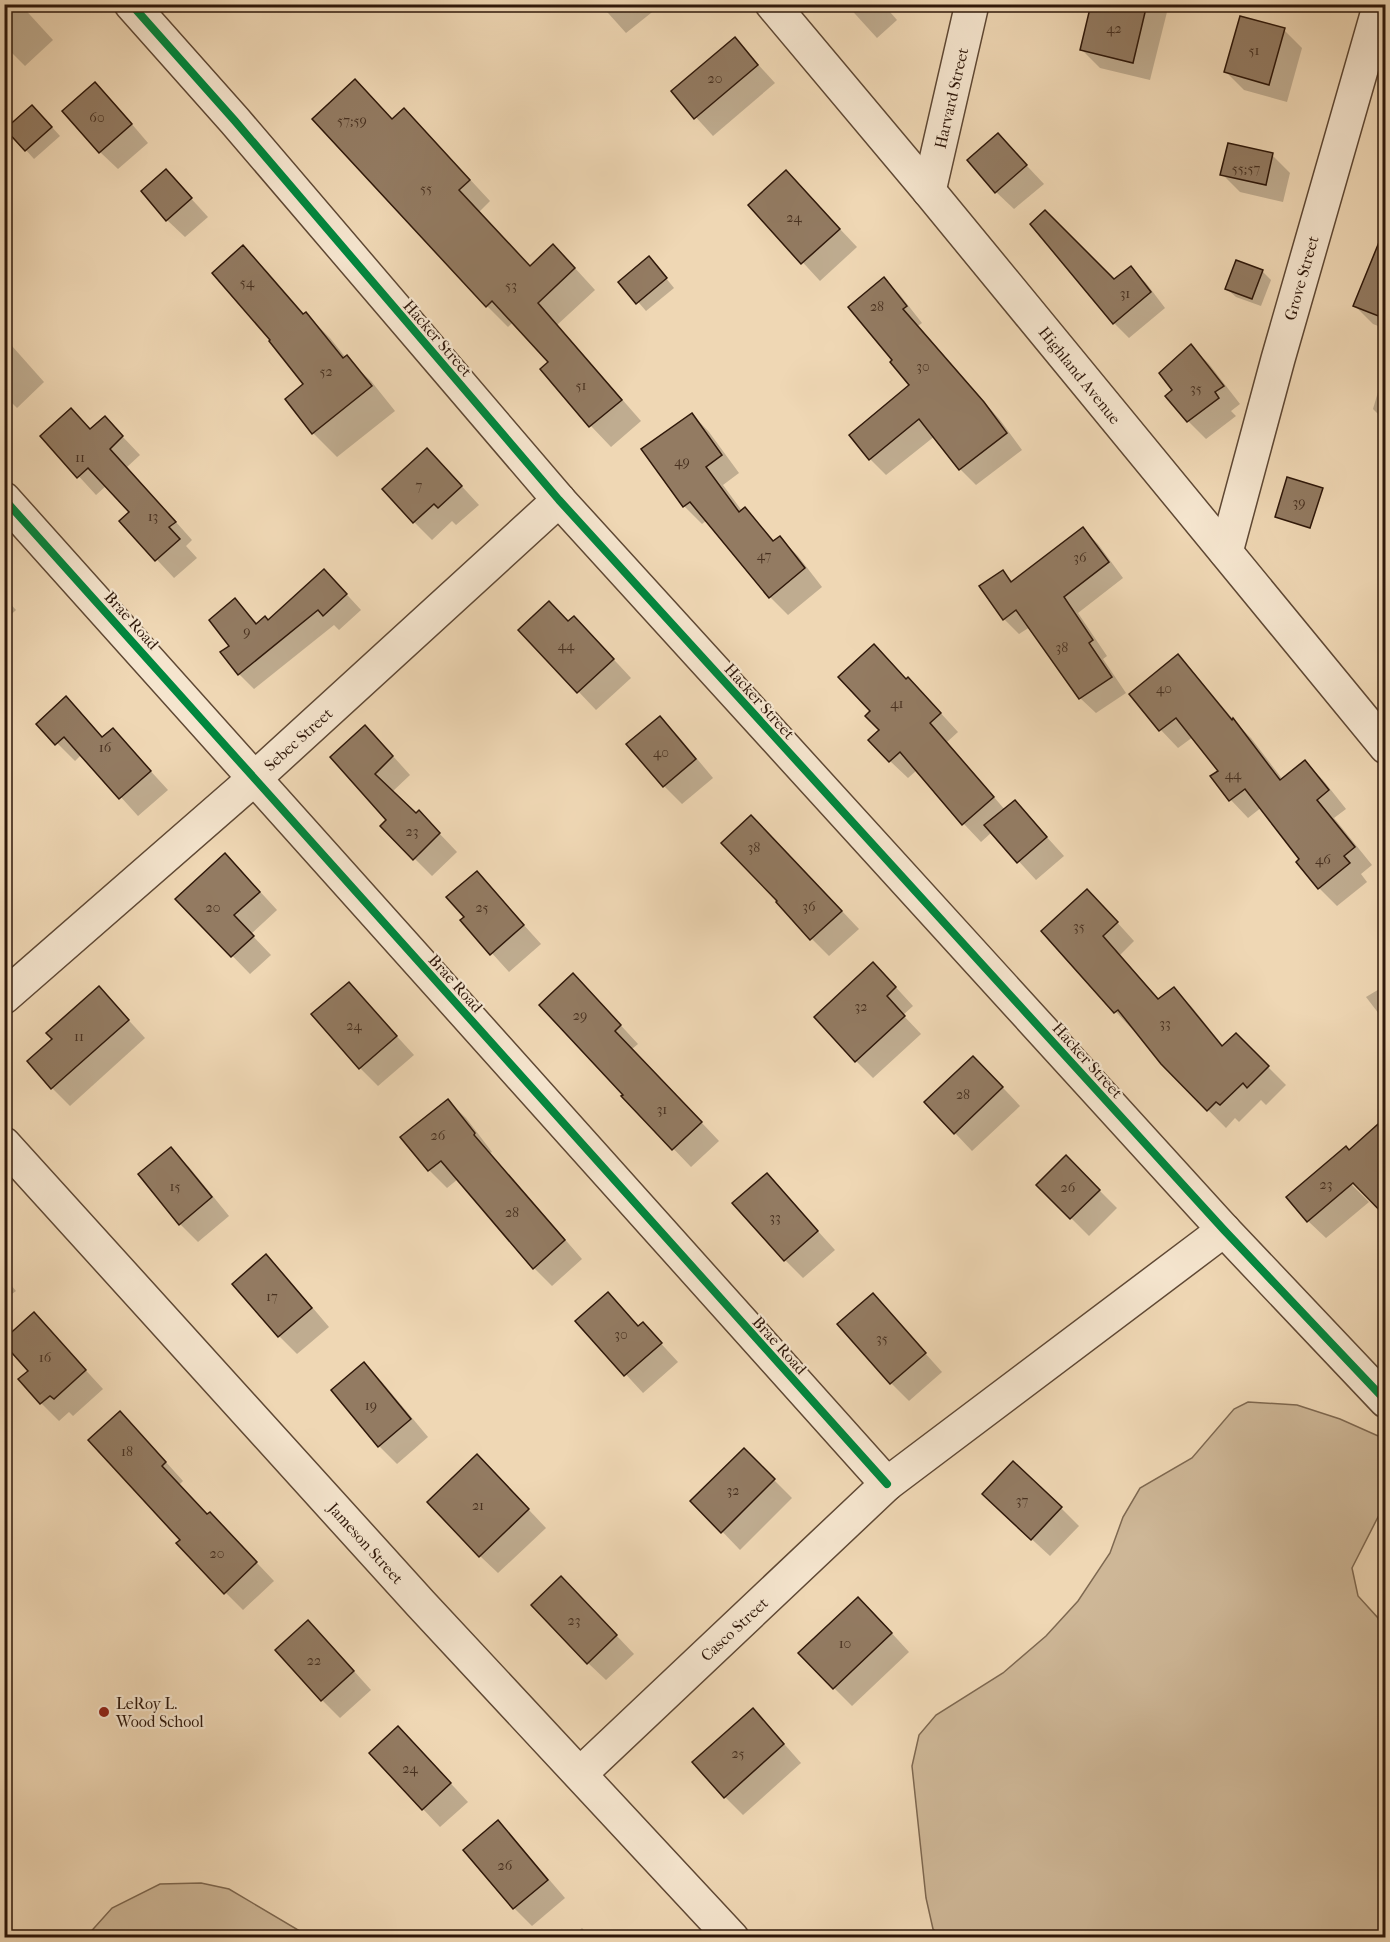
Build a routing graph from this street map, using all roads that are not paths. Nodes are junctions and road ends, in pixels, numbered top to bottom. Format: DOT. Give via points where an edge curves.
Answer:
graph roads {
  1 [pos="131,4"];
  2 [pos="772,4"];
  3 [pos="972,4"];
  4 [pos="1380,4"];
  5 [pos="929,191"];
  6 [pos="4,499"];
  7 [pos="559,500"];
  8 [pos="1226,552"];
  9 [pos="1386,747"];
  10 [pos="255,778"];
  11 [pos="4,997"];
  12 [pos="4,1143"];
  13 [pos="1224,1230"];
  14 [pos="1386,1401"];
  15 [pos="887,1484"];
  16 [pos="580,1774"];
  17 [pos="732,1938"];
  1 -- 7 [label="street, Hacker Street"];
  2 -- 5 [label="street, Highland Avenue"];
  3 -- 5 [label="street, Harvard Street"];
  4 -- 8 [label="street, Grove Street"];
  5 -- 8 [label="street, Highland Avenue"];
  6 -- 10 [label="street, Brae Road"];
  7 -- 10 [label="street, Sebec Street"];
  7 -- 13 [label="street, Hacker Street"];
  8 -- 9 [label="street, Highland Avenue"];
  10 -- 11 [label="street, Sebec Street"];
  10 -- 15 [label="street, Brae Road"];
  12 -- 16 [label="street, Jameson Street"];
  13 -- 14 [label="street, Hacker Street"];
  13 -- 15 [label="street, Casco Street"];
  15 -- 16 [label="street, Casco Street"];
  16 -- 17 [label="street, Jameson Street"];
}
